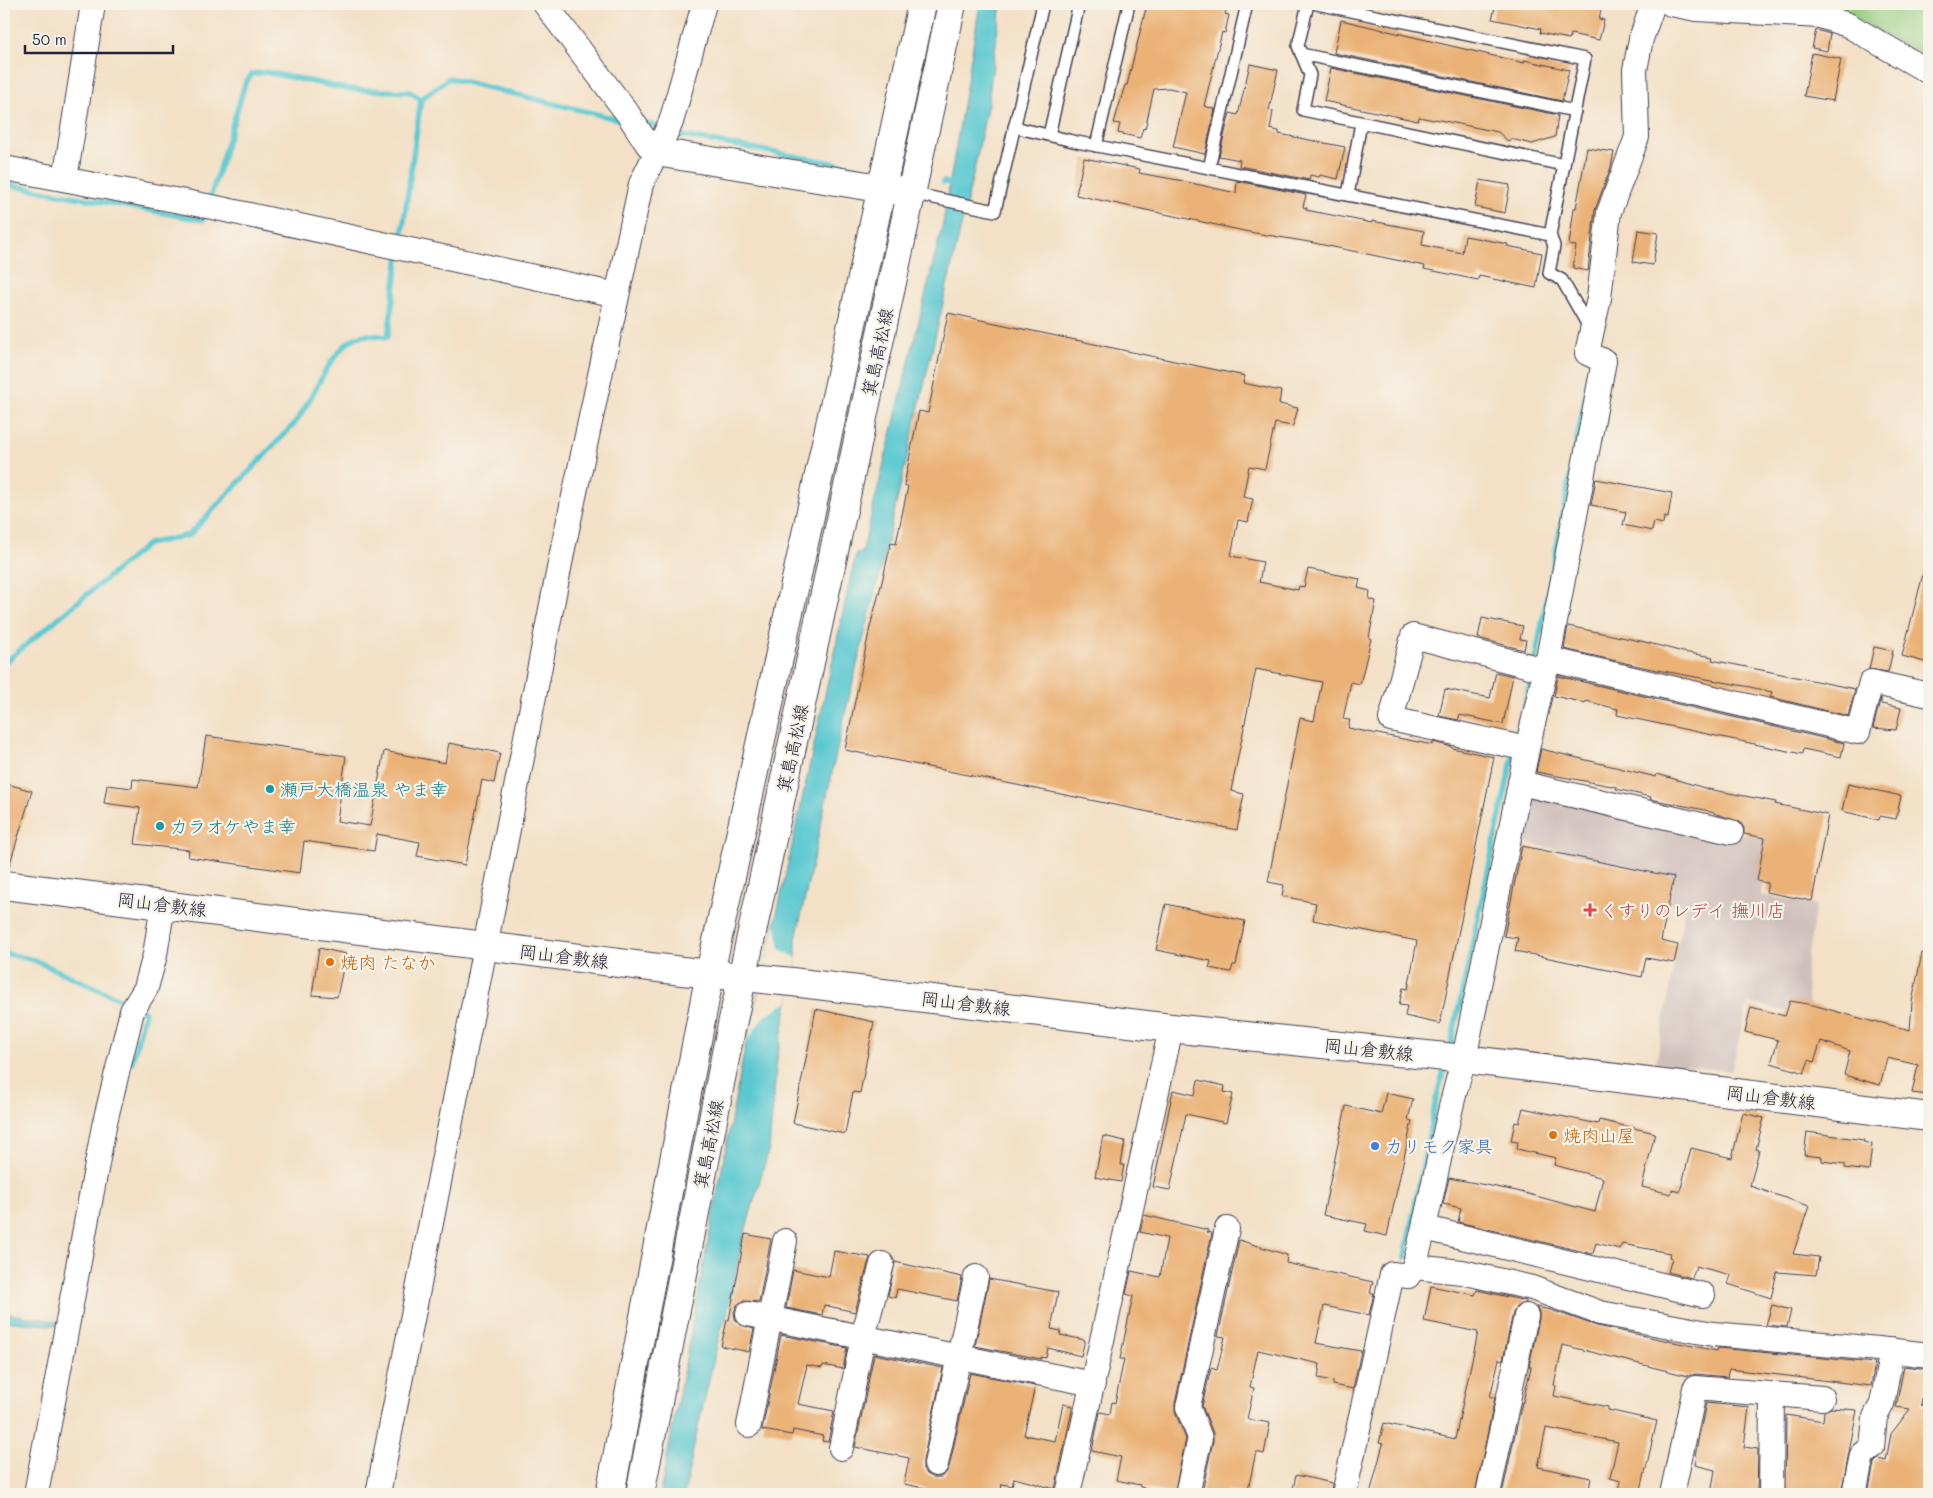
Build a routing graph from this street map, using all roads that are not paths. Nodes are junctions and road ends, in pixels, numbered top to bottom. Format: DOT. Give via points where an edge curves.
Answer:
graph roads {
  1 [pos="93,4"];
  2 [pos="545,4"];
  3 [pos="704,4"];
  4 [pos="922,4"];
  5 [pos="952,4"];
  6 [pos="1043,4"];
  7 [pos="1080,4"];
  8 [pos="1129,4"];
  9 [pos="1247,4"];
  10 [pos="1308,4"];
  11 [pos="1317,4"];
  12 [pos="1653,4"];
  13 [pos="1671,4"];
  14 [pos="1301,54"];
  15 [pos="1929,72"];
  16 [pos="1575,111"];
  17 [pos="1361,123"];
  18 [pos="1014,127"];
  19 [pos="652,132"];
  20 [pos="1049,135"];
  21 [pos="1096,146"];
  22 [pos="1564,165"];
  23 [pos="4,168"];
  24 [pos="1209,168"];
  25 [pos="65,179"];
  26 [pos="882,187"];
  27 [pos="911,193"];
  28 [pos="1348,196"];
  29 [pos="1550,235"];
  30 [pos="617,295"];
  31 [pos="1592,331"];
  32 [pos="1540,666"];
  33 [pos="1929,695"];
  34 [pos="1520,748"];
  35 [pos="1520,783"];
  36 [pos="1731,832"];
  37 [pos="4,884"];
  38 [pos="163,904"];
  39 [pos="485,947"];
  40 [pos="710,973"];
  41 [pos="752,978"];
  42 [pos="1171,1028"];
  43 [pos="1454,1058"];
  44 [pos="1929,1116"];
  45 [pos="1425,1228"];
  46 [pos="1227,1229"];
  47 [pos="785,1241"];
  48 [pos="882,1264"];
  49 [pos="1405,1273"];
  50 [pos="976,1277"];
  51 [pos="1703,1295"];
  52 [pos="759,1316"];
  53 [pos="1526,1316"];
  54 [pos="863,1337"];
  55 [pos="1892,1350"];
  56 [pos="1929,1355"];
  57 [pos="960,1357"];
  58 [pos="1093,1384"];
  59 [pos="1772,1394"];
  60 [pos="1822,1398"];
  61 [pos="749,1425"];
  62 [pos="841,1448"];
  63 [pos="936,1464"];
  64 [pos="36,1494"];
  65 [pos="378,1494"];
  66 [pos="610,1494"];
  67 [pos="640,1494"];
  68 [pos="1068,1494"];
  69 [pos="1187,1494"];
  70 [pos="1344,1494"];
  71 [pos="1488,1494"];
  72 [pos="1672,1494"];
  73 [pos="1771,1494"];
  74 [pos="1854,1494"];
  1 -- 25 [label="street"];
  2 -- 19 [label="street"];
  3 -- 19 [label="street"];
  4 -- 26 [label="main road, 箕島高松線"];
  5 -- 27 [label="main road, 箕島高松線"];
  6 -- 18 [label="lane"];
  7 -- 20 [label="lane"];
  8 -- 21 [label="lane"];
  9 -- 24 [label="lane"];
  10 -- 14 [label="lane" via="1298,46"];
  11 -- 16 [label="lane" via="1585,59"];
  12 -- 31 [label="street" via="1635,70 1637,137 1609,212"];
  13 -- 15 [label="street" via="1696,9 1820,16 1848,25"];
  14 -- 16 [label="lane"];
  14 -- 17 [label="lane" via="1310,75 1303,110"];
  16 -- 22 [label="lane"];
  17 -- 22 [label="lane"];
  17 -- 28 [label="lane"];
  18 -- 20 [label="lane"];
  18 -- 27 [label="lane" via="995,211"];
  19 -- 26 [label="main road"];
  19 -- 30 [label="street"];
  20 -- 21 [label="lane"];
  21 -- 24 [label="lane"];
  22 -- 29 [label="lane"];
  23 -- 25 [label="street"];
  24 -- 28 [label="lane"];
  25 -- 30 [label="street" via="208,206"];
  26 -- 27 [label="main road"];
  26 -- 40 [label="main road, 箕島高松線"];
  27 -- 41 [label="main road, 箕島高松線"];
  28 -- 29 [label="lane"];
  29 -- 31 [label="lane" via="1554,246 1549,273 1562,280"];
  30 -- 39 [label="street" via="563,548"];
  31 -- 32 [label="street" via="1587,353 1604,361"];
  32 -- 33 [label="street" via="1858,732 1871,682"];
  32 -- 34 [label="street"];
  32 -- 34 [label="street" via="1413,636 1391,719"];
  34 -- 35 [label="street"];
  35 -- 36 [label="street"];
  35 -- 43 [label="street"];
  37 -- 38 [label="main road, 岡山倉敷線"];
  38 -- 39 [label="main road, 岡山倉敷線"];
  38 -- 64 [label="street" via="155,955 146,988 136,1006 104,1126"];
  39 -- 40 [label="main road, 岡山倉敷線"];
  39 -- 65 [label="street"];
  40 -- 41 [label="main road, 岡山倉敷線"];
  40 -- 66 [label="main road, 箕島高松線"];
  41 -- 42 [label="main road, 岡山倉敷線"];
  41 -- 67 [label="main road, 箕島高松線" via="726,1048"];
  42 -- 43 [label="main road, 岡山倉敷線"];
  42 -- 58 [label="street"];
  43 -- 44 [label="main road, 岡山倉敷線"];
  43 -- 45 [label="street" via="1452,1098"];
  45 -- 49 [label="street"];
  45 -- 51 [label="street"];
  46 -- 69 [label="street" via="1188,1407 1200,1438"];
  47 -- 52 [label="street"];
  48 -- 54 [label="street"];
  49 -- 55 [label="street" via="1462,1272 1532,1288 1600,1313 1713,1334"];
  49 -- 70 [label="street" via="1392,1274"];
  50 -- 57 [label="street"];
  52 -- 54 [label="street"];
  52 -- 61 [label="street"];
  53 -- 71 [label="street"];
  54 -- 57 [label="street"];
  54 -- 62 [label="street"];
  55 -- 56 [label="street"];
  55 -- 74 [label="street" via="1882,1404 1875,1417 1872,1447 1862,1455"];
  57 -- 58 [label="street"];
  57 -- 63 [label="street"];
  58 -- 68 [label="street"];
  59 -- 60 [label="street"];
  59 -- 72 [label="street" via="1695,1388"];
  59 -- 73 [label="street"];
}
